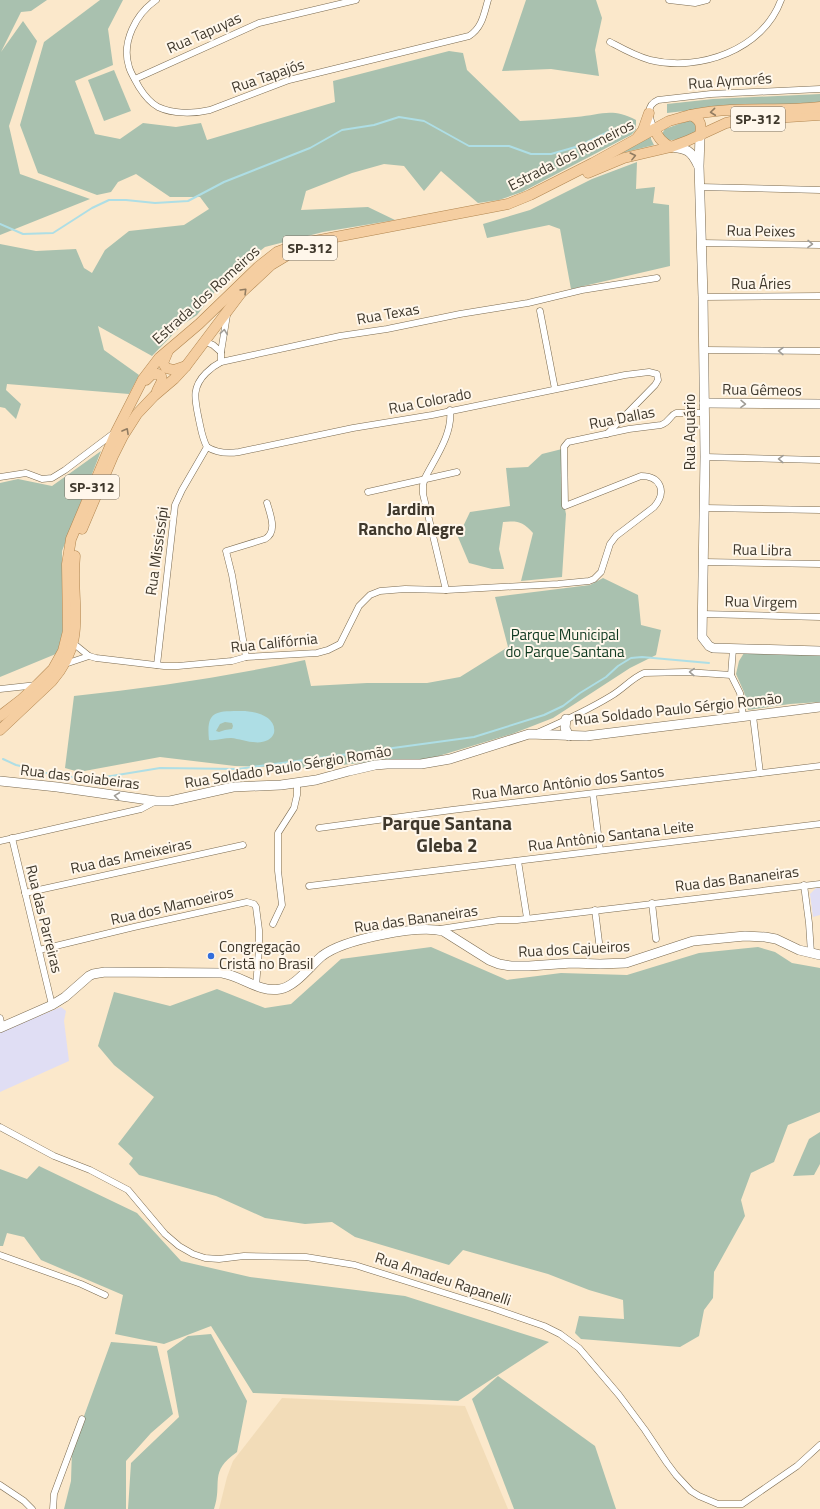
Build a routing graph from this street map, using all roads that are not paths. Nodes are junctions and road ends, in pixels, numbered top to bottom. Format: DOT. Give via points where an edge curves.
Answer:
graph roads {
  1 [pos="156,0"];
  2 [pos="356,0"];
  3 [pos="488,0"];
  4 [pos="669,0"];
  5 [pos="707,0"];
  6 [pos="781,0"];
  7 [pos="610,42"];
  8 [pos="135,79"];
  9 [pos="820,89"];
  10 [pos="820,107"];
  11 [pos="649,113"];
  12 [pos="690,115"];
  13 [pos="820,115"];
  14 [pos="669,121"];
  15 [pos="654,129"];
  16 [pos="700,136"];
  17 [pos="635,140"];
  18 [pos="671,147"];
  19 [pos="699,166"];
  20 [pos="700,187"];
  21 [pos="820,190"];
  22 [pos="701,243"];
  23 [pos="820,245"];
  24 [pos="657,278"];
  25 [pos="820,296"];
  26 [pos="703,297"];
  27 [pos="227,311"];
  28 [pos="540,311"];
  29 [pos="206,342"];
  30 [pos="169,349"];
  31 [pos="704,350"];
  32 [pos="820,351"];
  33 [pos="222,352"];
  34 [pos="222,362"];
  35 [pos="186,366"];
  36 [pos="139,388"];
  37 [pos="556,389"];
  38 [pos="154,396"];
  39 [pos="820,404"];
  40 [pos="704,408"];
  41 [pos="450,410"];
  42 [pos="116,432"];
  43 [pos="607,434"];
  44 [pos="207,447"];
  45 [pos="704,457"];
  46 [pos="820,460"];
  47 [pos="458,472"];
  48 [pos="0,476"];
  49 [pos="425,478"];
  50 [pos="368,492"];
  51 [pos="267,503"];
  52 [pos="704,508"];
  53 [pos="820,510"];
  54 [pos="703,562"];
  55 [pos="820,564"];
  56 [pos="598,576"];
  57 [pos="446,590"];
  58 [pos="702,614"];
  59 [pos="820,616"];
  60 [pos="73,643"];
  61 [pos="733,649"];
  62 [pos="820,651"];
  63 [pos="89,656"];
  64 [pos="246,658"];
  65 [pos="65,664"];
  66 [pos="157,665"];
  67 [pos="731,675"];
  68 [pos="38,684"];
  69 [pos="0,689"];
  70 [pos="820,707"];
  71 [pos="0,716"];
  72 [pos="753,716"];
  73 [pos="743,717"];
  74 [pos="566,719"];
  75 [pos="0,730"];
  76 [pos="535,734"];
  77 [pos="569,736"];
  78 [pos="820,766"];
  79 [pos="760,773"];
  80 [pos="0,781"];
  81 [pos="297,783"];
  82 [pos="593,794"];
  83 [pos="135,798"];
  84 [pos="156,801"];
  85 [pos="141,809"];
  86 [pos="820,824"];
  87 [pos="318,828"];
  88 [pos="12,838"];
  89 [pos="0,841"];
  90 [pos="243,845"];
  91 [pos="600,850"];
  92 [pos="518,861"];
  93 [pos="820,884"];
  94 [pos="804,885"];
  95 [pos="309,886"];
  96 [pos="25,893"];
  97 [pos="652,903"];
  98 [pos="595,910"];
  99 [pos="527,918"];
  100 [pos="273,924"];
  101 [pos="436,930"];
  102 [pos="656,939"];
  103 [pos="39,950"];
  104 [pos="600,950"];
  105 [pos="816,954"];
  106 [pos="256,986"];
  107 [pos="52,1005"];
  108 [pos="0,1018"];
  109 [pos="1,1028"];
  110 [pos="0,1127"];
  111 [pos="0,1255"];
  112 [pos="105,1296"];
  113 [pos="82,1419"];
  114 [pos="820,1445"];
  115 [pos="0,1485"];
  116 [pos="742,1504"];
  117 [pos="32,1509"];
  118 [pos="52,1509"];
  119 [pos="747,1509"];
  1 -- 8 [label="street, Rua Tapajós" via="140,16 130,35 129,68"];
  2 -- 8 [label="street, Rua Tapuyas" via="259,23"];
  3 -- 8 [label="street, Rua Tapajós" via="480,25 469,36 289,80 224,106 201,112 175,112 157,106 145,96"];
  4 -- 5 [label="street" via="695,3"];
  6 -- 7 [label="street" via="770,22 749,40 736,50 702,61 677,63 651,60 636,56"];
  9 -- 11 [label="street, Rua Aymorés" via="661,99 653,102"];
  10 -- 12 [label="main road, Estrada dos Romeiros / SP-312, one-way" via="727,110"];
  11 -- 14 [label="street" via="656,119"];
  11 -- 15 [label="street"];
  11 -- 17 [label="main road" via="643,130"];
  12 -- 14 [label="main road, Estrada dos Romeiros / SP-312"];
  12 -- 16 [label="main road" via="700,122"];
  13 -- 16 [label="main road, Estrada dos Romeiros / SP-312" via="733,121 719,125"];
  14 -- 15 [label="main road, Estrada dos Romeiros / SP-312"];
  15 -- 17 [label="main road, Estrada dos Romeiros / SP-312"];
  15 -- 18 [label="main road" via="664,144"];
  16 -- 18 [label="main road, Estrada dos Romeiros / SP-312"];
  16 -- 19 [label="street, Rua Aquário"];
  17 -- 30 [label="main road, Estrada dos Romeiros / SP-312" via="508,204 311,241 288,248 258,266 199,324"];
  18 -- 19 [label="street" via="691,152"];
  27 -- 18 [label="main road, Estrada dos Romeiros / SP-312, one-way" via="241,293 271,265 291,254 501,213 533,201 613,162"];
  19 -- 20 [label="street, Rua Aquário"];
  20 -- 21 [label="street"];
  20 -- 22 [label="street, Rua Aquário"];
  22 -- 23 [label="street, Rua Peixes, one-way"];
  22 -- 26 [label="street, Rua Aquário"];
  24 -- 34 [label="street, Rua Texas" via="340,336"];
  25 -- 26 [label="street, Rua Áries"];
  26 -- 31 [label="street, Rua Aquário"];
  27 -- 29 [label="main road, Estrada dos Romeiros / SP-312"];
  33 -- 27 [label="street, one-way"];
  28 -- 37 [label="street"];
  29 -- 33 [label="street"];
  29 -- 35 [label="main road, Estrada dos Romeiros / SP-312"];
  30 -- 35 [label="main road" via="163,363 166,368 174,370"];
  30 -- 36 [label="main road, Estrada dos Romeiros / SP-312" via="154,363"];
  32 -- 31 [label="street, one-way"];
  31 -- 40 [label="street, Rua Aquário"];
  33 -- 34 [label="street"];
  34 -- 44 [label="street, Rua Texas" via="214,366 197,383 195,390 199,423"];
  35 -- 38 [label="main road, Estrada dos Romeiros / SP-312"];
  36 -- 38 [label="main road" via="152,374 158,374 162,381"];
  36 -- 42 [label="main road, Estrada dos Romeiros / SP-312"];
  37 -- 41 [label="street, Rua Colorado"];
  37 -- 43 [label="street, Rua Colorado" via="632,374 655,373 658,376 655,385"];
  60 -- 38 [label="main road, Estrada dos Romeiros / SP-312, one-way" via="76,621 74,564 78,540 123,436 137,414"];
  40 -- 39 [label="street, Rua Gêmeos, one-way"];
  40 -- 43 [label="street, Rua Dallas" via="672,414 668,422 661,425"];
  40 -- 45 [label="street, Rua Aquário"];
  41 -- 44 [label="street, Rua Colorado" via="239,452 223,453"];
  41 -- 49 [label="street" via="451,420 447,435"];
  42 -- 48 [label="street" via="52,478 42,479 26,473"];
  42 -- 68 [label="main road, Estrada dos Romeiros / SP-312" via="71,539 67,564 69,621 66,641 59,660"];
  43 -- 56 [label="street, Rua Dallas" via="566,444 565,506 641,476 653,477 660,485 661,496 654,507 616,536 610,544"];
  44 -- 66 [label="street, Rua Mississípi" via="176,505"];
  46 -- 45 [label="street, one-way"];
  45 -- 52 [label="street, Rua Aquário"];
  47 -- 49 [label="street"];
  49 -- 50 [label="street"];
  49 -- 57 [label="street" via="424,494"];
  51 -- 64 [label="street" via="272,526 270,536 226,551"];
  52 -- 53 [label="street"];
  52 -- 54 [label="street, Rua Aquário"];
  54 -- 55 [label="street, Rua Libra"];
  54 -- 58 [label="street, Rua Aquário"];
  56 -- 57 [label="street, Rua Califórnia" via="589,581 568,583"];
  57 -- 64 [label="street, Rua Califórnia" via="405,589 370,594 360,606 340,644 317,652"];
  58 -- 59 [label="street, Rua Virgem"];
  58 -- 61 [label="street, Rua Aquário" via="704,641 713,648"];
  60 -- 63 [label="street, Rua Califórnia"];
  60 -- 65 [label="main road, Estrada dos Romeiros / SP-312"];
  61 -- 62 [label="street, Rua Aquário"];
  61 -- 67 [label="street"];
  63 -- 65 [label="street, Rua Califórnia"];
  63 -- 66 [label="street, Rua Califórnia"];
  64 -- 66 [label="street, Rua Califórnia" via="178,666"];
  65 -- 75 [label="main road, Estrada dos Romeiros / SP-312" via="52,681"];
  67 -- 73 [label="street" via="740,693"];
  67 -- 74 [label="street, one-way" via="686,672 644,674 612,695"];
  68 -- 69 [label="street"];
  68 -- 71 [label="main road, Estrada dos Romeiros / SP-312"];
  70 -- 72 [label="street, Rua Soldado Paulo Sérgio Romão"];
  72 -- 73 [label="street, Rua Soldado Paulo Sérgio Romão"];
  72 -- 79 [label="street"];
  73 -- 77 [label="street, Rua Soldado Paulo Sérgio Romão"];
  74 -- 76 [label="street"];
  74 -- 77 [label="street" via="565,728"];
  76 -- 77 [label="street, Rua Soldado Paulo Sérgio Romão"];
  76 -- 81 [label="street, Rua Soldado Paulo Sérgio Romão" via="450,760 421,764 375,765"];
  78 -- 79 [label="street, Rua Marco Antônio dos Santos"];
  79 -- 82 [label="street, Rua Marco Antônio dos Santos"];
  83 -- 80 [label="street, Rua das Goiabeiras, one-way"];
  81 -- 84 [label="street, Rua Soldado Paulo Sérgio Romão" via="233,787 170,801"];
  81 -- 100 [label="street" via="294,808 278,833 278,871 282,905"];
  82 -- 87 [label="street, Rua Marco Antônio dos Santos"];
  82 -- 91 [label="street"];
  83 -- 84 [label="street, Rua das Goiabeiras"];
  83 -- 85 [label="street"];
  84 -- 85 [label="street, Rua Soldado Paulo Sérgio Romão"];
  85 -- 88 [label="street, Rua Soldado Paulo Sérgio Romão"];
  86 -- 91 [label="street, Rua Antônio Santana Leite"];
  88 -- 89 [label="street, Rua Soldado Paulo Sérgio Romão"];
  88 -- 96 [label="street, Rua das Parreiras"];
  90 -- 96 [label="street, Rua das Ameixeiras"];
  91 -- 92 [label="street, Rua Antônio Santana Leite"];
  92 -- 95 [label="street, Rua Antônio Santana Leite"];
  92 -- 99 [label="street"];
  93 -- 94 [label="street, Rua das Bananeiras"];
  94 -- 97 [label="street, Rua das Bananeiras"];
  94 -- 105 [label="street"];
  96 -- 103 [label="street, Rua das Parreiras"];
  97 -- 98 [label="street, Rua das Bananeiras"];
  97 -- 102 [label="street"];
  98 -- 99 [label="street, Rua das Bananeiras"];
  98 -- 104 [label="street"];
  99 -- 101 [label="street, Rua das Bananeiras"];
  101 -- 105 [label="street, Rua dos Cajueiros" via="443,931 489,960 518,966 626,963 693,941 745,936 776,939 799,950"];
  101 -- 106 [label="street, Rua das Bananeiras" via="415,930 343,944 322,956 286,988 272,990"];
  103 -- 106 [label="street, Rua dos Mamoeiros" via="247,902 256,907 259,930"];
  103 -- 107 [label="street, Rua das Parreiras"];
  106 -- 107 [label="street, Rua das Bananeiras" via="222,973 99,972 89,976"];
  107 -- 109 [label="street, Rua das Bananeiras"];
  108 -- 109 [label="street"];
  110 -- 116 [label="street, Rua Amadeu Rapanelli" via="54,1156 90,1170 128,1190 165,1234 193,1254 219,1259 244,1256 306,1258 355,1265 492,1308 560,1334 579,1348 619,1395 666,1463 691,1491 718,1504"];
  111 -- 112 [label="street" via="81,1284"];
  113 -- 118 [label="street" via="54,1494"];
  114 -- 116 [label="street" via="797,1466"];
  115 -- 117 [label="street"];
  116 -- 119 [label="street"];
}
